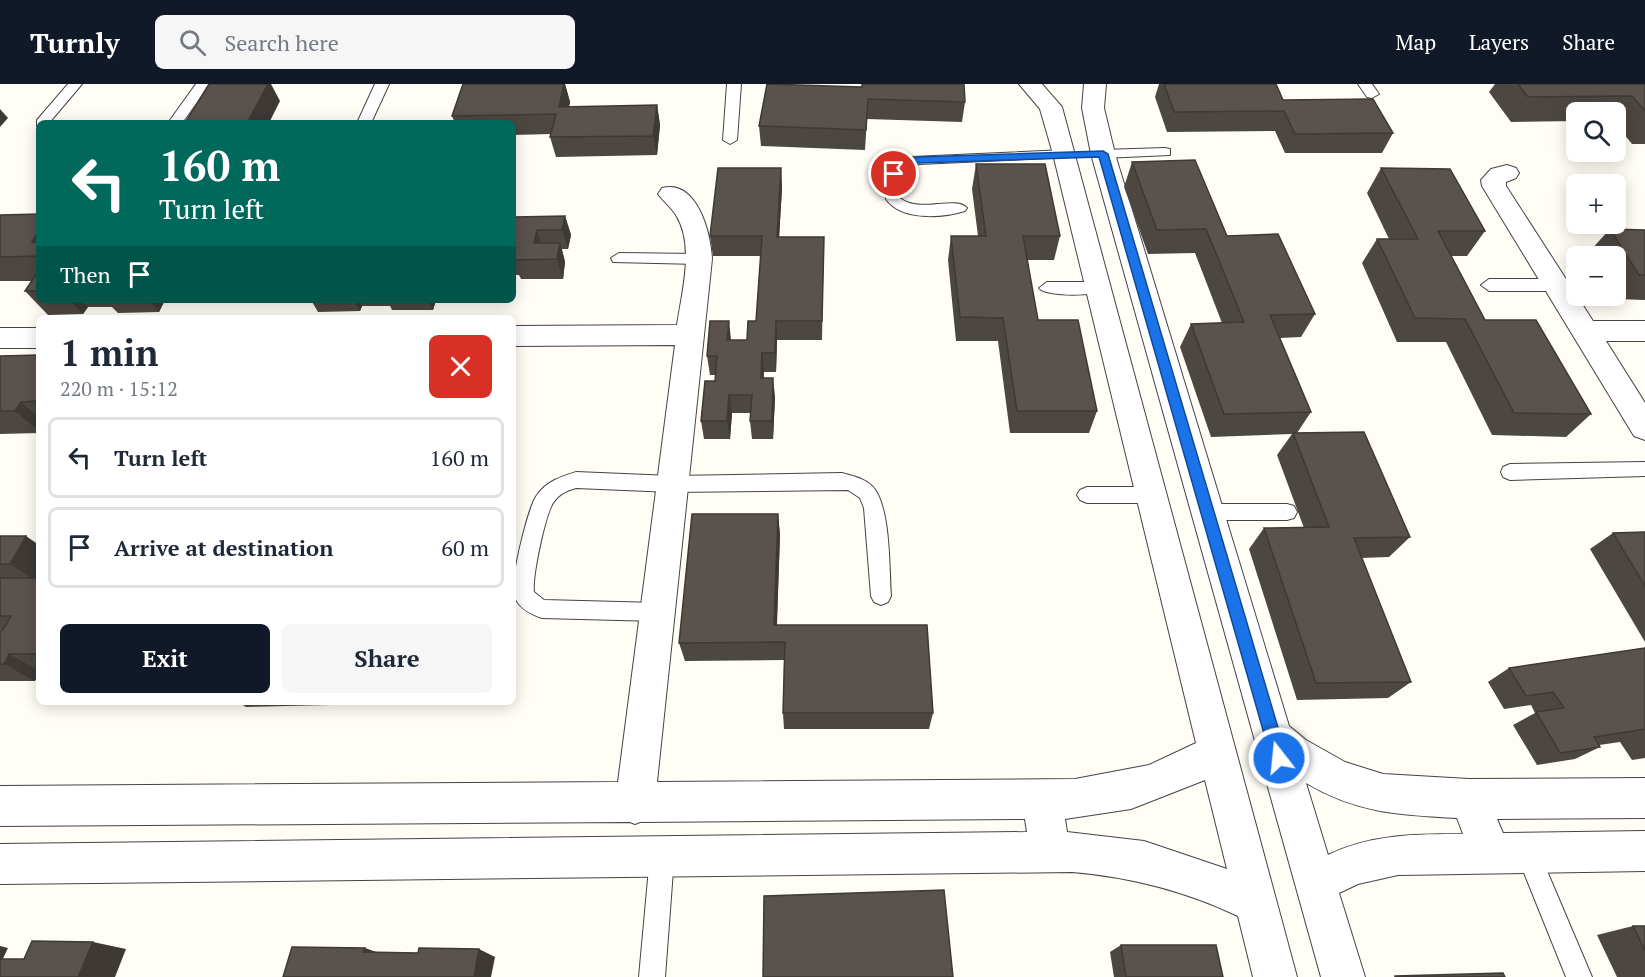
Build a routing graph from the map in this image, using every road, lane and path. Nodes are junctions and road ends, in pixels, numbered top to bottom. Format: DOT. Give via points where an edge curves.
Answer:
graph roads {
  1 [pos="75,84"];
  2 [pos="203,84"];
  3 [pos="381,84"];
  4 [pos="735,84"];
  5 [pos="1030,84"];
  6 [pos="1095,84"];
  7 [pos="45,120"];
  8 [pos="177,120"];
  9 [pos="365,120"];
  10 [pos="730,140"];
  11 [pos="1165,152"];
  12 [pos="1065,154"];
  13 [pos="1103,154"];
  14 [pos="1507,173"];
  15 [pos="671,194"];
  16 [pos="960,208"];
  17 [pos="619,258"];
  18 [pos="699,259"];
  19 [pos="1489,285"];
  20 [pos="1554,285"];
  21 [pos="1047,288"];
  22 [pos="1099,288"];
  23 [pos="1582,331"];
  24 [pos="1645,331"];
  25 [pos="689,335"];
  26 [pos="516,336"];
  27 [pos="0,338"];
  28 [pos="36,338"];
  29 [pos="1645,428"];
  30 [pos="1645,469"];
  31 [pos="1510,472"];
  32 [pos="672,484"];
  33 [pos="1087,495"];
  34 [pos="1152,495"];
  35 [pos="1208,512"];
  36 [pos="1287,512"];
  37 [pos="881,596"];
  38 [pos="657,612"];
  39 [pos="1273,737"];
  40 [pos="1216,752"];
  41 [pos="1645,798"];
  42 [pos="1043,799"];
  43 [pos="1469,799"];
  44 [pos="635,804"];
  45 [pos="0,806"];
  46 [pos="1645,851"];
  47 [pos="1049,852"];
  48 [pos="1509,853"];
  49 [pos="662,857"];
  50 [pos="0,864"];
  51 [pos="1315,883"];
  52 [pos="1256,903"];
  53 [pos="652,977"];
  54 [pos="1275,977"];
  55 [pos="1343,977"];
  56 [pos="1578,977"];
  1 -- 7 [label="lane"];
  2 -- 8 [label="lane"];
  3 -- 9 [label="lane"];
  4 -- 10 [label="lane"];
  5 -- 12 [label="street" via="1051,107"];
  6 -- 13 [label="street" via="1093,108"];
  11 -- 13 [label="lane"];
  12 -- 13 [label="street"];
  12 -- 16 [label="lane" via="917,160 903,165 894,174 893,199 901,206"];
  12 -- 22 [label="street"];
  13 -- 35 [label="street"];
  14 -- 20 [label="street" via="1493,180 1494,186"];
  15 -- 18 [label="street" via="687,208 694,223"];
  17 -- 18 [label="lane"];
  18 -- 25 [label="street"];
  19 -- 20 [label="lane"];
  20 -- 23 [label="street"];
  21 -- 22 [label="lane"];
  22 -- 34 [label="street"];
  23 -- 24 [label="street"];
  23 -- 29 [label="street"];
  25 -- 26 [label="street"];
  25 -- 32 [label="street"];
  27 -- 28 [label="street"];
  30 -- 31 [label="lane"];
  32 -- 37 [label="lane" via="854,484 872,498"];
  32 -- 38 [label="street"];
  32 -- 38 [label="lane" via="576,480 557,486 543,501 523,586 531,604 542,609"];
  33 -- 34 [label="lane"];
  34 -- 40 [label="street"];
  35 -- 36 [label="lane"];
  35 -- 39 [label="street"];
  38 -- 44 [label="street"];
  39 -- 43 [label="street" via="1313,767 1359,788 1406,797"];
  39 -- 51 [label="street"];
  40 -- 42 [label="street" via="1192,767 1137,789 1107,796"];
  40 -- 52 [label="street"];
  41 -- 43 [label="street"];
  42 -- 44 [label="street"];
  42 -- 47 [label="street"];
  43 -- 48 [label="street"];
  44 -- 45 [label="street"];
  46 -- 48 [label="street"];
  47 -- 49 [label="street"];
  47 -- 52 [label="street" via="1095,853 1152,862 1186,872"];
  48 -- 51 [label="street" via="1376,858"];
  48 -- 56 [label="lane"];
  49 -- 50 [label="street"];
  49 -- 53 [label="lane"];
  51 -- 55 [label="street"];
  52 -- 54 [label="street"];
}
